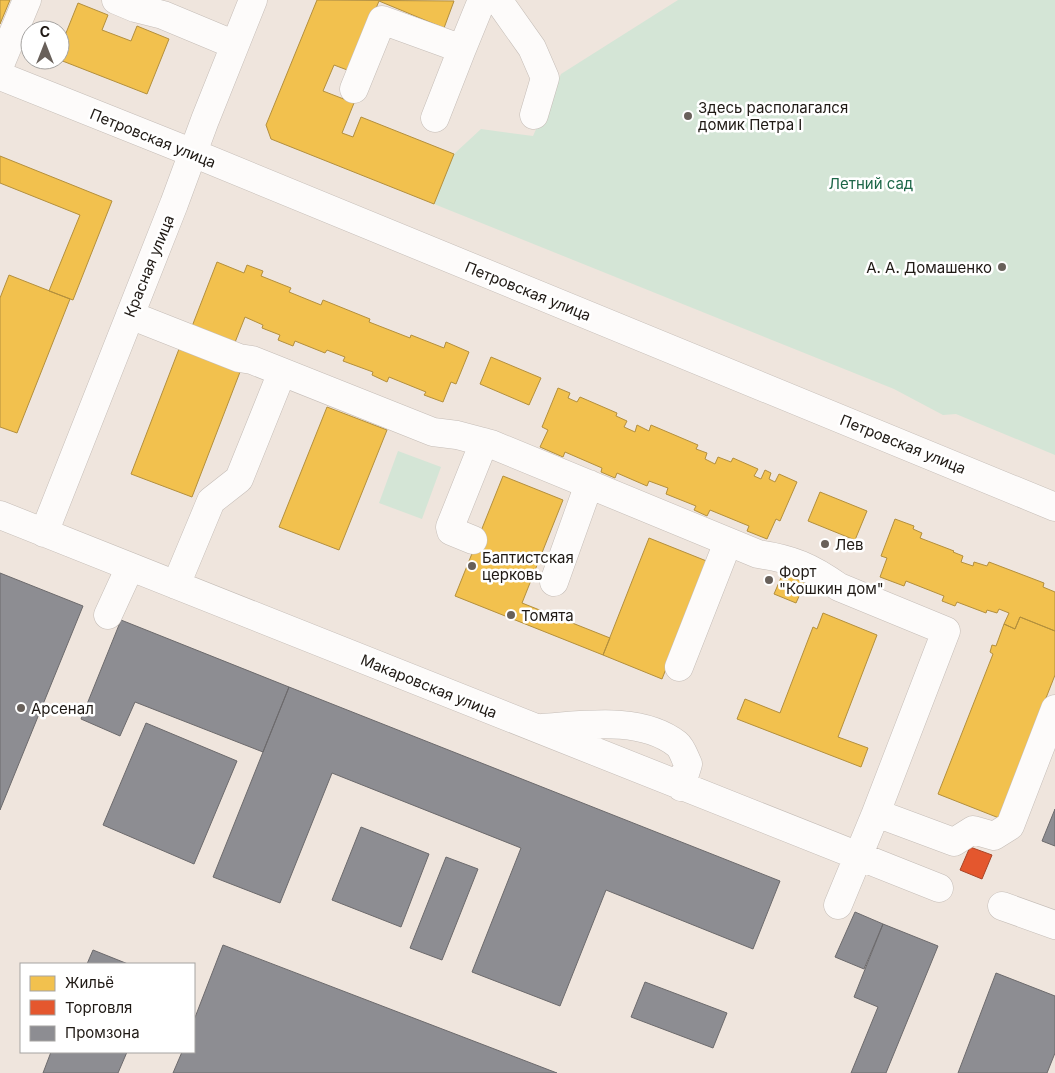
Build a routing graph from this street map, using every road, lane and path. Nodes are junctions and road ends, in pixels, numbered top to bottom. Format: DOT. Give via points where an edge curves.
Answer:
graph roads {
  1 [pos="27,0"];
  2 [pos="116,0"];
  3 [pos="253,0"];
  4 [pos="482,0"];
  5 [pos="498,0"];
  6 [pos="235,45"];
  7 [pos="462,50"];
  8 [pos="0,65"];
  9 [pos="0,76"];
  10 [pos="354,89"];
  11 [pos="534,114"];
  12 [pos="435,118"];
  13 [pos="192,153"];
  14 [pos="130,315"];
  15 [pos="282,372"];
  16 [pos="484,442"];
  17 [pos="589,484"];
  18 [pos="1055,507"];
  19 [pos="0,515"];
  20 [pos="44,532"];
  21 [pos="473,540"];
  22 [pos="728,542"];
  23 [pos="130,567"];
  24 [pos="554,582"];
  25 [pos="176,585"];
  26 [pos="108,616"];
  27 [pos="679,667"];
  28 [pos="1055,709"];
  29 [pos="535,729"];
  30 [pos="681,787"];
  31 [pos="876,813"];
  32 [pos="859,858"];
  33 [pos="938,888"];
  34 [pos="838,905"];
  35 [pos="1002,906"];
  36 [pos="1055,925"];
  1 -- 8 [label="street"];
  2 -- 6 [label="street"];
  3 -- 6 [label="street, Красная улица"];
  4 -- 7 [label="street"];
  5 -- 11 [label="street" via="532,48 545,78"];
  6 -- 13 [label="street, Красная улица"];
  7 -- 10 [label="street" via="382,20"];
  7 -- 12 [label="street"];
  9 -- 13 [label="street, Петровская улица"];
  13 -- 14 [label="street, Красная улица"];
  13 -- 18 [label="street, Петровская улица"];
  14 -- 15 [label="street"];
  14 -- 20 [label="street, Красная улица"];
  15 -- 16 [label="street" via="433,432"];
  15 -- 25 [label="street" via="239,479 211,501"];
  16 -- 17 [label="street"];
  16 -- 21 [label="street" via="450,527 451,531"];
  17 -- 22 [label="street"];
  17 -- 24 [label="street"];
  19 -- 20 [label="street, Макаровская улица"];
  20 -- 23 [label="street, Макаровская улица"];
  22 -- 27 [label="street"];
  22 -- 31 [label="street" via="758,554 791,560 839,586 946,631"];
  23 -- 25 [label="street, Макаровская улица"];
  23 -- 26 [label="street"];
  25 -- 29 [label="street, Макаровская улица"];
  28 -- 31 [label="street" via="1010,826 994,836 973,830 954,842"];
  29 -- 30 [label="street, Макаровская улица"];
  29 -- 30 [label="street" via="614,724 650,729 679,744 688,764"];
  30 -- 32 [label="street, Макаровская улица"];
  31 -- 32 [label="street"];
  32 -- 33 [label="street, Макаровская улица"];
  32 -- 34 [label="street"];
  35 -- 36 [label="street"];
}
